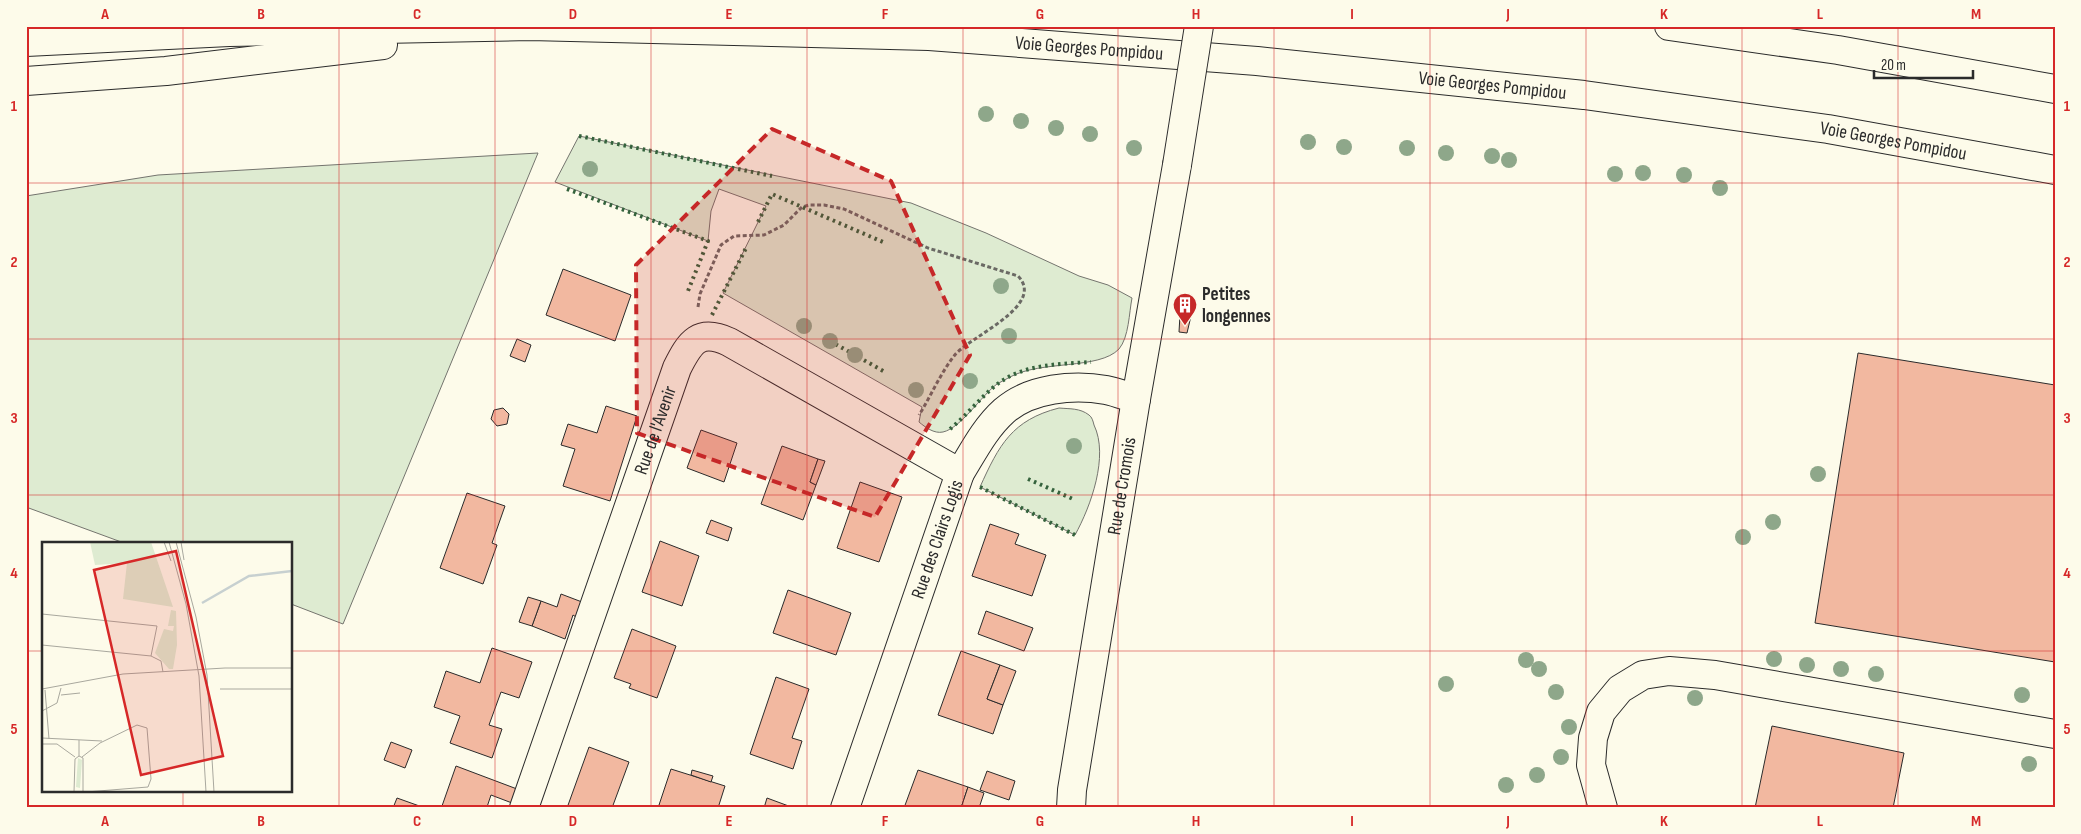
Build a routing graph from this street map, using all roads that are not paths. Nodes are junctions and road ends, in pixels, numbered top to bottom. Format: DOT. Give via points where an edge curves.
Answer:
graph roads {
  1 [pos="530,26"];
  2 [pos="1199,26"];
  3 [pos="1669,26"];
  4 [pos="26,42"];
  5 [pos="26,81"];
  6 [pos="2055,89"];
  7 [pos="2055,170"];
  8 [pos="1136,399"];
  9 [pos="960,473"];
  10 [pos="2055,734"];
  11 [pos="524,808"];
  12 [pos="845,808"];
  13 [pos="1071,808"];
  14 [pos="1603,808"];
  1 -- 4 [label="main road, Voie Georges Pompidou" via="228,32"];
  1 -- 5 [label="main road" via="166,71"];
  1 -- 7 [label="main road, Voie Georges Pompidou" via="930,36 1344,70 1584,95 1828,129"];
  2 -- 8 [label="main road, Rue de Cromois, bridge"];
  3 -- 6 [label="main road" via="1838,50"];
  8 -- 9 [label="main road, Rue des Clairs Logis" via="1105,390 1079,389 1052,389 1031,396 1005,410 988,429"];
  8 -- 13 [label="main road, Rue de Cromois"];
  9 -- 11 [label="main road, Rue de l'Avenir" via="729,342 718,337 699,338 687,348 677,368"];
  9 -- 12 [label="main road, Rue des Clairs Logis"];
  10 -- 14 [label="main road" via="1715,674 1669,671 1643,675 1620,689 1601,712 1593,738 1591,765"];
}
